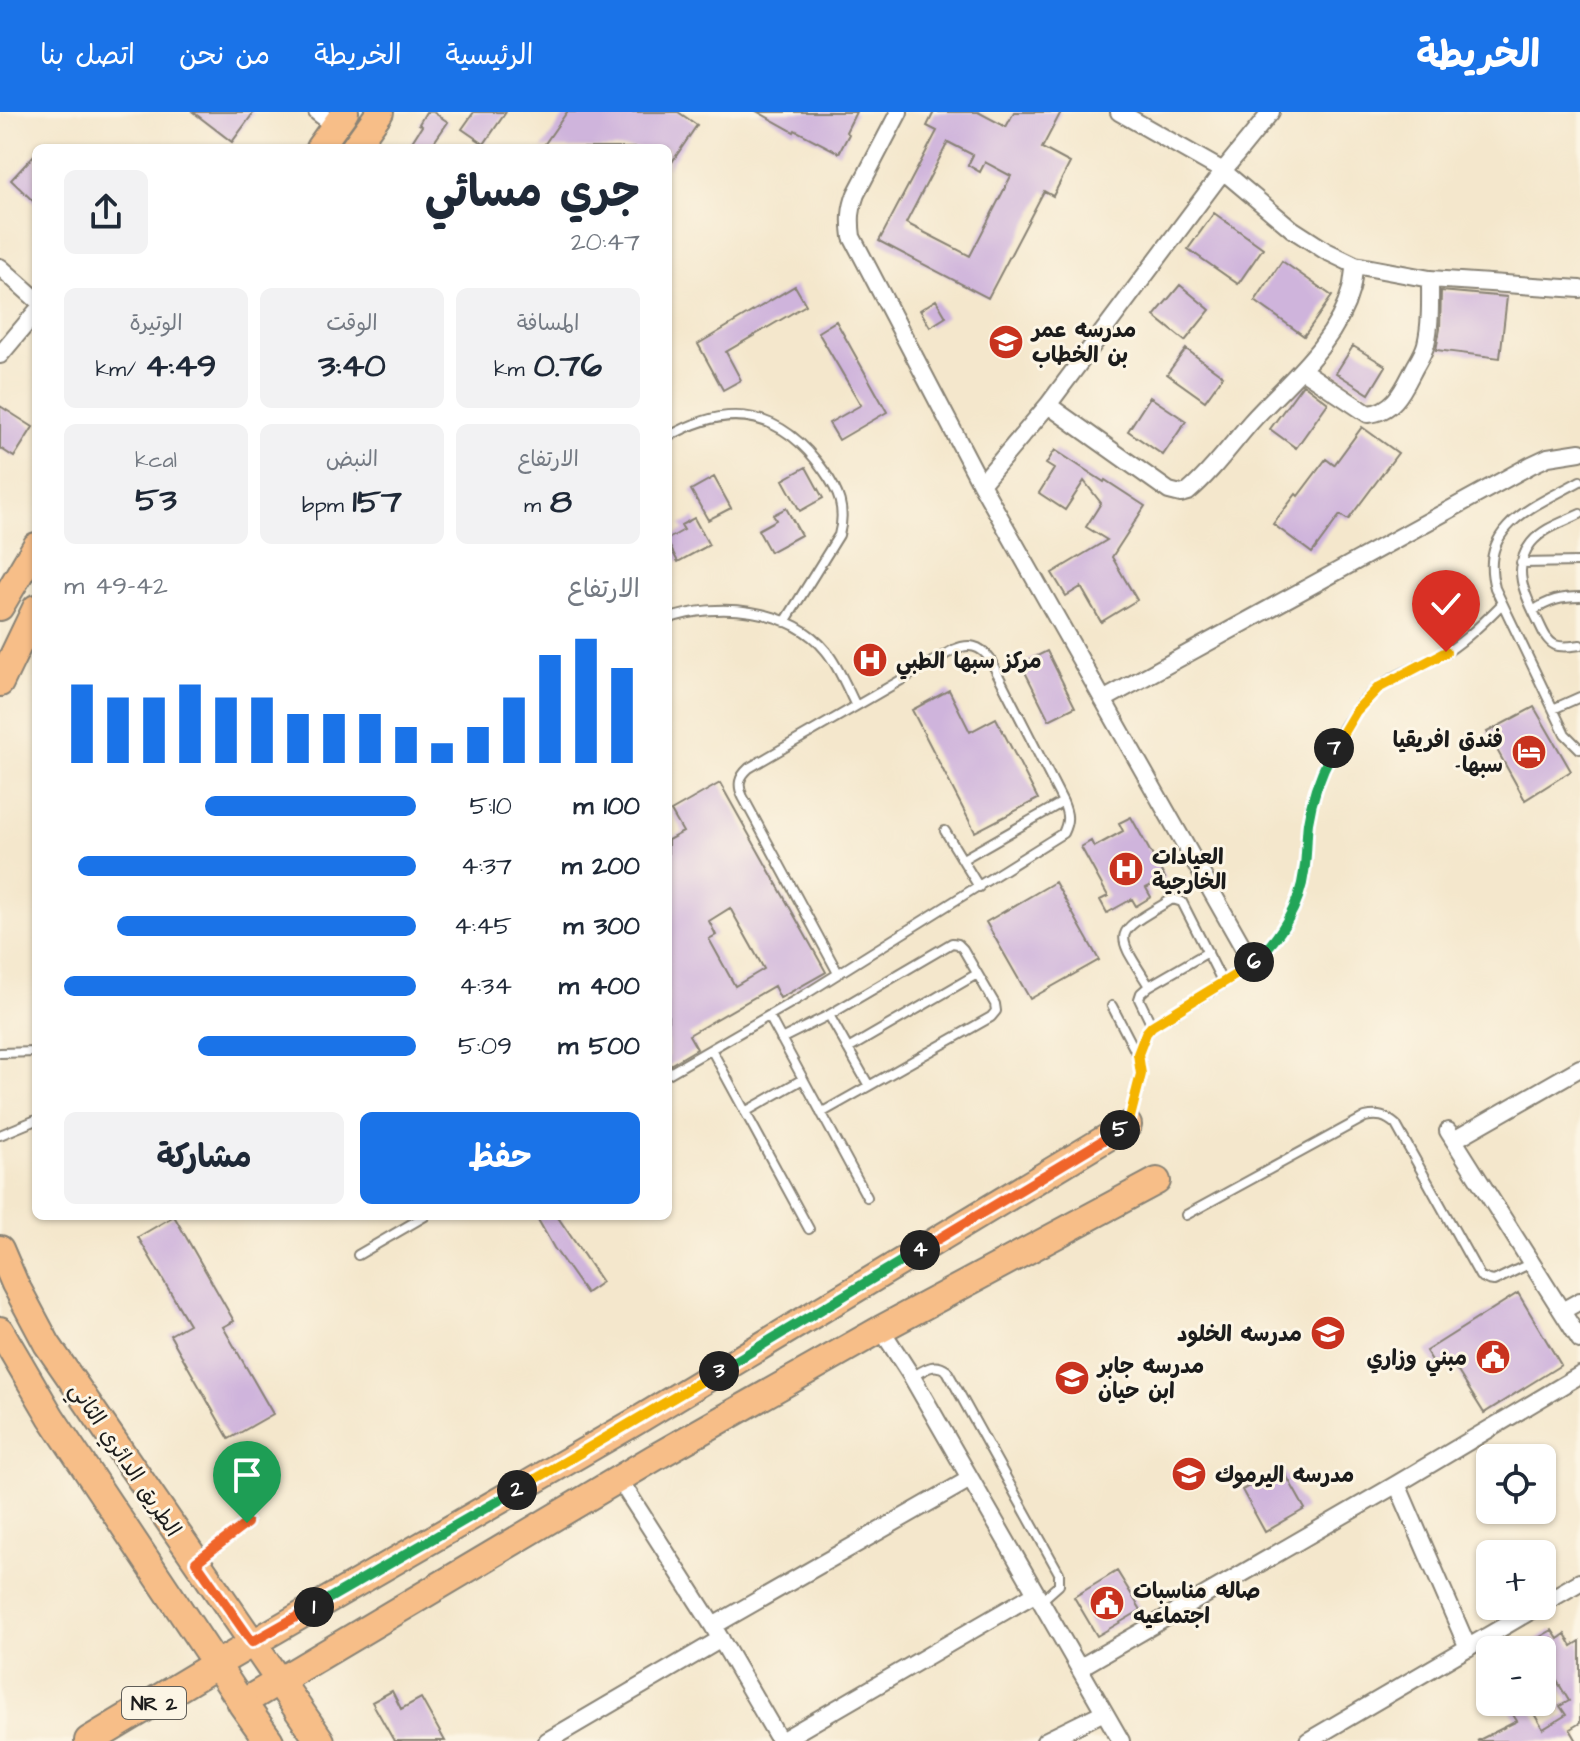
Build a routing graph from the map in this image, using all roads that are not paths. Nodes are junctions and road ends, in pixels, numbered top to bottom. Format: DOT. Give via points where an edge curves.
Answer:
graph roads {
  1 [pos="380,112"];
  2 [pos="899,112"];
  3 [pos="1119,112"];
  4 [pos="1271,112"];
  5 [pos="332,117"];
  6 [pos="321,144"];
  7 [pos="357,144"];
  8 [pos="1223,171"];
  9 [pos="1355,265"];
  10 [pos="0,267"];
  11 [pos="1430,279"];
  12 [pos="1580,289"];
  13 [pos="32,295"];
  14 [pos="32,317"];
  15 [pos="0,355"];
  16 [pos="1302,370"];
  17 [pos="1048,405"];
  18 [pos="672,435"];
  19 [pos="1580,452"];
  20 [pos="1580,481"];
  21 [pos="981,484"];
  22 [pos="1580,515"];
  23 [pos="32,553"];
  24 [pos="1580,562"];
  25 [pos="1521,563"];
  26 [pos="1580,597"];
  27 [pos="1502,604"];
  28 [pos="0,607"];
  29 [pos="1533,611"];
  30 [pos="32,616"];
  31 [pos="672,618"];
  32 [pos="785,622"];
  33 [pos="1580,645"];
  34 [pos="0,683"];
  35 [pos="1580,697"];
  36 [pos="1103,700"];
  37 [pos="856,706"];
  38 [pos="1553,709"];
  39 [pos="1580,749"];
  40 [pos="1063,802"];
  41 [pos="945,831"];
  42 [pos="963,859"];
  43 [pos="979,887"];
  44 [pos="1208,952"];
  45 [pos="1252,963"];
  46 [pos="838,973"];
  47 [pos="977,974"];
  48 [pos="1223,983"];
  49 [pos="1149,986"];
  50 [pos="1112,1006"];
  51 [pos="829,1015"];
  52 [pos="769,1016"];
  53 [pos="1152,1026"];
  54 [pos="781,1039"];
  55 [pos="711,1049"];
  56 [pos="848,1049"];
  57 [pos="32,1052"];
  58 [pos="0,1053"];
  59 [pos="1138,1054"];
  60 [pos="1580,1068"];
  61 [pos="672,1072"];
  62 [pos="803,1079"];
  63 [pos="869,1086"];
  64 [pos="745,1112"];
  65 [pos="821,1113"];
  66 [pos="32,1122"];
  67 [pos="1128,1125"];
  68 [pos="0,1135"];
  69 [pos="1157,1181"];
  70 [pos="867,1197"];
  71 [pos="1186,1215"];
  72 [pos="418,1220"];
  73 [pos="809,1229"];
  74 [pos="0,1249"];
  75 [pos="358,1255"];
  76 [pos="1531,1263"];
  77 [pos="1580,1301"];
  78 [pos="1562,1311"];
  79 [pos="881,1329"];
  80 [pos="0,1330"];
  81 [pos="1580,1340"];
  82 [pos="1580,1375"];
  83 [pos="912,1377"];
  84 [pos="635,1422"];
  85 [pos="654,1458"];
  86 [pos="619,1479"];
  87 [pos="970,1479"];
  88 [pos="1397,1484"];
  89 [pos="247,1523"];
  90 [pos="196,1562"];
  91 [pos="1578,1587"];
  92 [pos="1038,1597"];
  93 [pos="1556,1598"];
  94 [pos="1516,1620"];
  95 [pos="717,1632"];
  96 [pos="252,1642"];
  97 [pos="1468,1648"];
  98 [pos="217,1664"];
  99 [pos="1079,1668"];
  100 [pos="279,1681"];
  101 [pos="242,1703"];
  102 [pos="1104,1712"];
  103 [pos="89,1741"];
  104 [pos="269,1741"];
  105 [pos="320,1741"];
  106 [pos="547,1741"];
  107 [pos="781,1741"];
  108 [pos="1045,1741"];
  109 [pos="1121,1741"];
  110 [pos="1308,1741"];
  1 -- 7 [label="main road"];
  2 -- 21 [label="street" via="856,194 852,237"];
  3 -- 8 [label="street"];
  4 -- 8 [label="street"];
  5 -- 6 [label="main road"];
  8 -- 9 [label="street" via="1292,229"];
  8 -- 17 [label="street"];
  9 -- 11 [label="street"];
  9 -- 16 [label="street" via="1338,320"];
  10 -- 13 [label="street"];
  11 -- 12 [label="street"];
  11 -- 16 [label="street" via="1425,347 1396,401 1368,414"];
  14 -- 15 [label="street"];
  16 -- 17 [label="street" via="1194,487 1181,494 1169,491"];
  17 -- 21 [label="street"];
  18 -- 32 [label="lane" via="716,417 768,422 799,440 834,485 842,503 839,535"];
  19 -- 36 [label="street" via="1531,465"];
  20 -- 27 [label="lane" via="1514,519 1499,535 1491,567"];
  21 -- 36 [label="street"];
  22 -- 25 [label="lane" via="1538,536"];
  23 -- 28 [label="main road"];
  24 -- 25 [label="lane"];
  25 -- 29 [label="lane" via="1522,584"];
  26 -- 29 [label="lane" via="1562,597"];
  27 -- 38 [label="lane"];
  27 -- 45 [label="lane" via="1453,647 1378,688 1345,726 1313,797 1299,895 1278,936"];
  29 -- 33 [label="lane" via="1551,642"];
  30 -- 34 [label="main road"];
  31 -- 32 [label="lane" via="729,609"];
  32 -- 37 [label="lane" via="826,651"];
  35 -- 38 [label="lane"];
  36 -- 45 [label="street"];
  37 -- 40 [label="lane" via="963,645 984,650"];
  37 -- 46 [label="lane" via="749,768 739,781"];
  38 -- 39 [label="lane" via="1565,734"];
  40 -- 42 [label="lane"];
  40 -- 43 [label="lane" via="1063,833"];
  41 -- 42 [label="lane"];
  42 -- 43 [label="lane"];
  43 -- 46 [label="lane"];
  44 -- 48 [label="lane"];
  44 -- 49 [label="lane"];
  44 -- 49 [label="lane" via="1182,902 1169,901 1125,932 1125,948"];
  45 -- 48 [label="lane"];
  46 -- 52 [label="lane"];
  47 -- 51 [label="lane" via="961,946 952,943"];
  47 -- 56 [label="lane"];
  47 -- 63 [label="lane" via="995,1004 994,1015"];
  48 -- 53 [label="lane"];
  49 -- 53 [label="lane" via="1139,999"];
  50 -- 59 [label="lane"];
  51 -- 54 [label="lane"];
  51 -- 56 [label="lane"];
  52 -- 54 [label="lane"];
  52 -- 55 [label="lane"];
  53 -- 59 [label="lane"];
  54 -- 62 [label="lane"];
  55 -- 61 [label="lane"];
  55 -- 64 [label="lane"];
  56 -- 63 [label="lane"];
  57 -- 58 [label="lane"];
  59 -- 67 [label="lane" via="1141,1074"];
  60 -- 76 [label="street" via="1451,1135"];
  62 -- 64 [label="lane"];
  62 -- 65 [label="lane"];
  63 -- 65 [label="lane"];
  64 -- 73 [label="lane"];
  65 -- 70 [label="lane"];
  66 -- 68 [label="lane"];
  67 -- 84 [label="main road"];
  69 -- 79 [label="main road"];
  71 -- 76 [label="lane" via="1365,1117 1382,1116 1396,1125 1480,1276 1494,1281"];
  72 -- 75 [label="lane"];
  74 -- 90 [label="main road, الطريق الدائري الثاني" via="47,1344"];
  76 -- 78 [label="street"];
  77 -- 78 [label="street"];
  78 -- 81 [label="street"];
  79 -- 83 [label="street"];
  79 -- 85 [label="main road"];
  80 -- 98 [label="main road, الطريق الدائري الثاني" via="51,1417"];
  82 -- 88 [label="street"];
  83 -- 87 [label="street"];
  83 -- 92 [label="lane" via="931,1366 947,1371 1059,1573 1059,1585"];
  84 -- 85 [label="main road"];
  84 -- 96 [label="main road"];
  85 -- 86 [label="main road"];
  86 -- 95 [label="street"];
  86 -- 100 [label="main road"];
  87 -- 92 [label="street"];
  87 -- 95 [label="street"];
  88 -- 97 [label="street"];
  88 -- 99 [label="street"];
  89 -- 90 [label="lane"];
  90 -- 96 [label="main road, الطريق الدائري الثاني"];
  91 -- 93 [label="street"];
  92 -- 99 [label="street"];
  92 -- 107 [label="street"];
  94 -- 97 [label="street"];
  95 -- 106 [label="street"];
  95 -- 107 [label="street"];
  96 -- 98 [label="main road"];
  96 -- 100 [label="main road, الطريق الدائري الثاني"];
  97 -- 110 [label="street"];
  98 -- 101 [label="main road, الطريق الدائري الثاني"];
  98 -- 103 [label="highway, NR 2"];
  99 -- 102 [label="street"];
  100 -- 101 [label="main road"];
  100 -- 105 [label="highway, الطريق الدائري الثاني"];
  101 -- 104 [label="highway, الطريق الدائري الثاني"];
  102 -- 108 [label="street"];
  102 -- 109 [label="street"];
}
